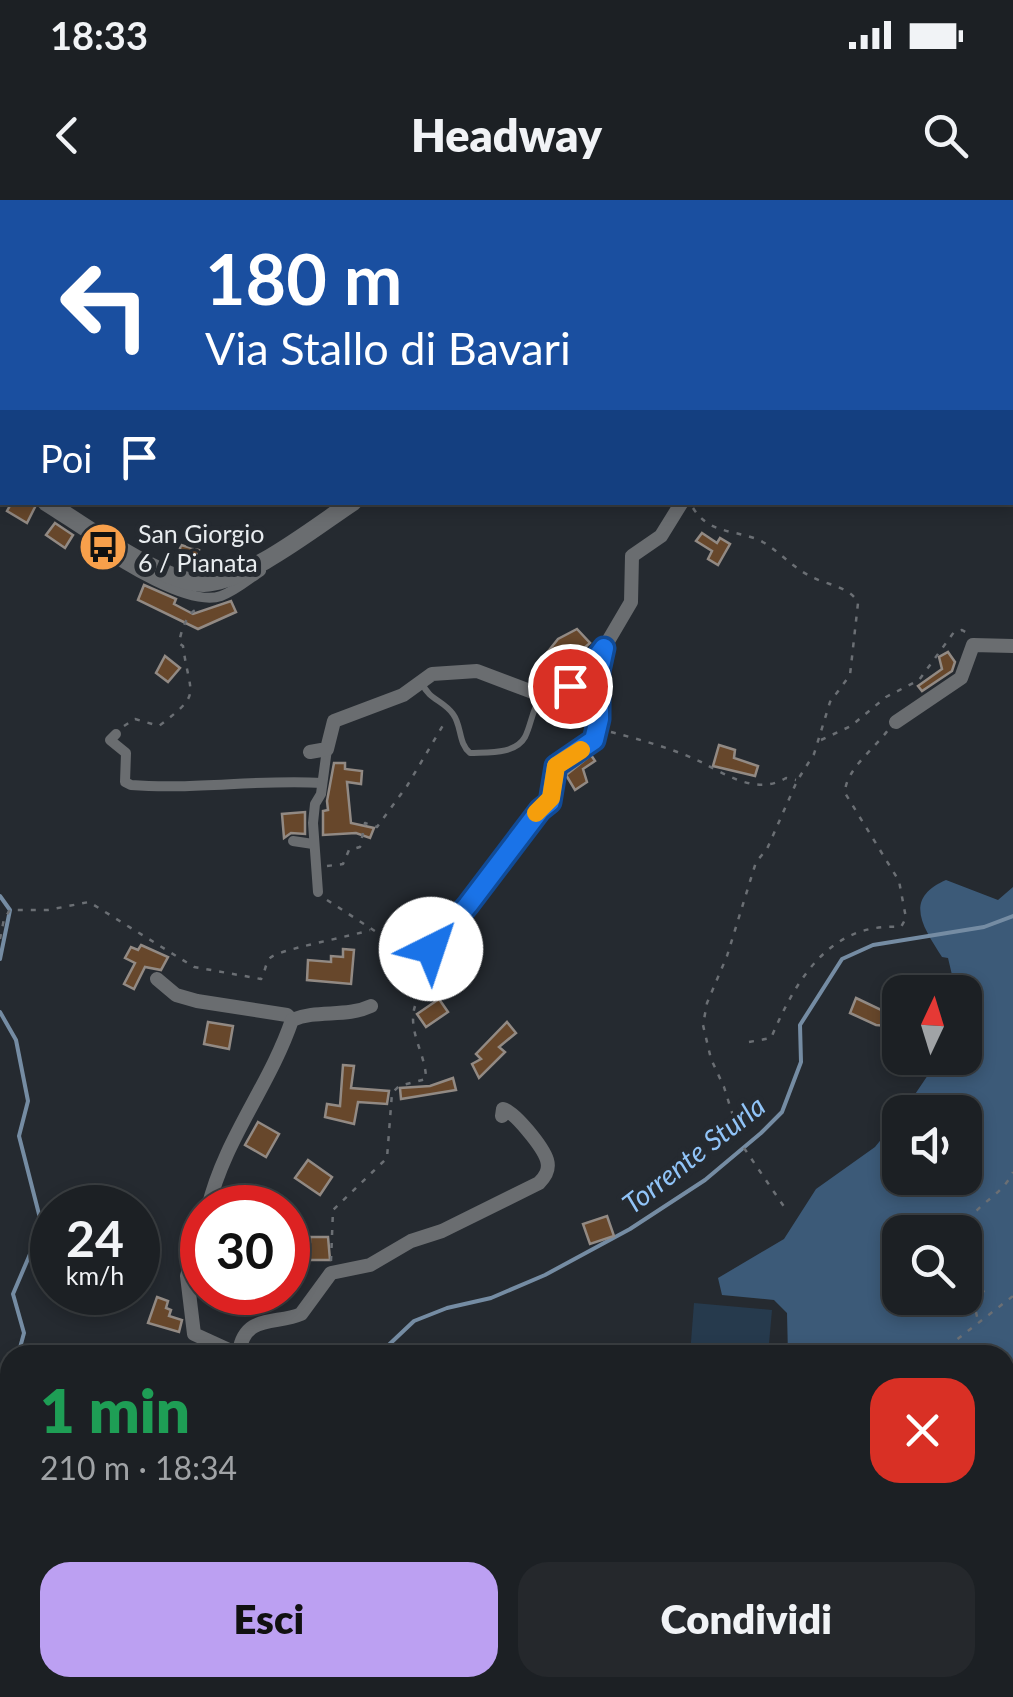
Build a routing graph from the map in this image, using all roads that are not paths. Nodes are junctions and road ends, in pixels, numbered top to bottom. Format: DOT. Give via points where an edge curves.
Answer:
graph roads {
  1 [pos="51,505"];
  2 [pos="349,505"];
  3 [pos="684,505"];
  4 [pos="100,535"];
  5 [pos="300,536"];
  6 [pos="1013,646"];
  7 [pos="604,648"];
  8 [pos="421,680"];
  9 [pos="541,697"];
  10 [pos="896,722"];
  11 [pos="116,734"];
  12 [pos="327,749"];
  13 [pos="310,752"];
  14 [pos="322,784"];
  15 [pos="294,841"];
  16 [pos="313,844"];
  17 [pos="318,892"];
  18 [pos="431,949"];
  19 [pos="157,980"];
  20 [pos="421,987"];
  21 [pos="371,1006"];
  22 [pos="292,1020"];
  23 [pos="502,1116"];
  24 [pos="216,1185"];
  25 [pos="191,1315"];
  26 [pos="219,1345"];
  27 [pos="240,1345"];
  1 -- 4 [label="street"];
  2 -- 5 [label="street"];
  3 -- 7 [label="street" via="661,536 632,556 631,602"];
  4 -- 5 [label="street" via="166,573 203,583 241,573"];
  4 -- 5 [label="street" via="94,544 138,573 184,592 220,597"];
  6 -- 10 [label="street" via="970,647 961,678"];
  7 -- 9 [label="street" via="580,680"];
  7 -- 18 [label="street" via="594,740 556,766 550,802"];
  8 -- 9 [label="street" via="477,671"];
  8 -- 9 [label="lane" via="456,718 466,752 519,744"];
  8 -- 12 [label="street" via="403,695 334,721"];
  11 -- 14 [label="street" via="110,740 126,753 125,782 131,785"];
  12 -- 13 [label="street"];
  12 -- 14 [label="street"];
  14 -- 16 [label="street"];
  15 -- 16 [label="street"];
  16 -- 17 [label="street"];
  18 -- 20 [label="street"];
  19 -- 22 [label="street" via="186,998"];
  21 -- 22 [label="street"];
  22 -- 24 [label="street"];
  23 -- 27 [label="street" via="503,1109 513,1113 546,1159 539,1183 370,1265 330,1273 301,1314 261,1321"];
  25 -- 26 [label="street" via="194,1334"];
}
